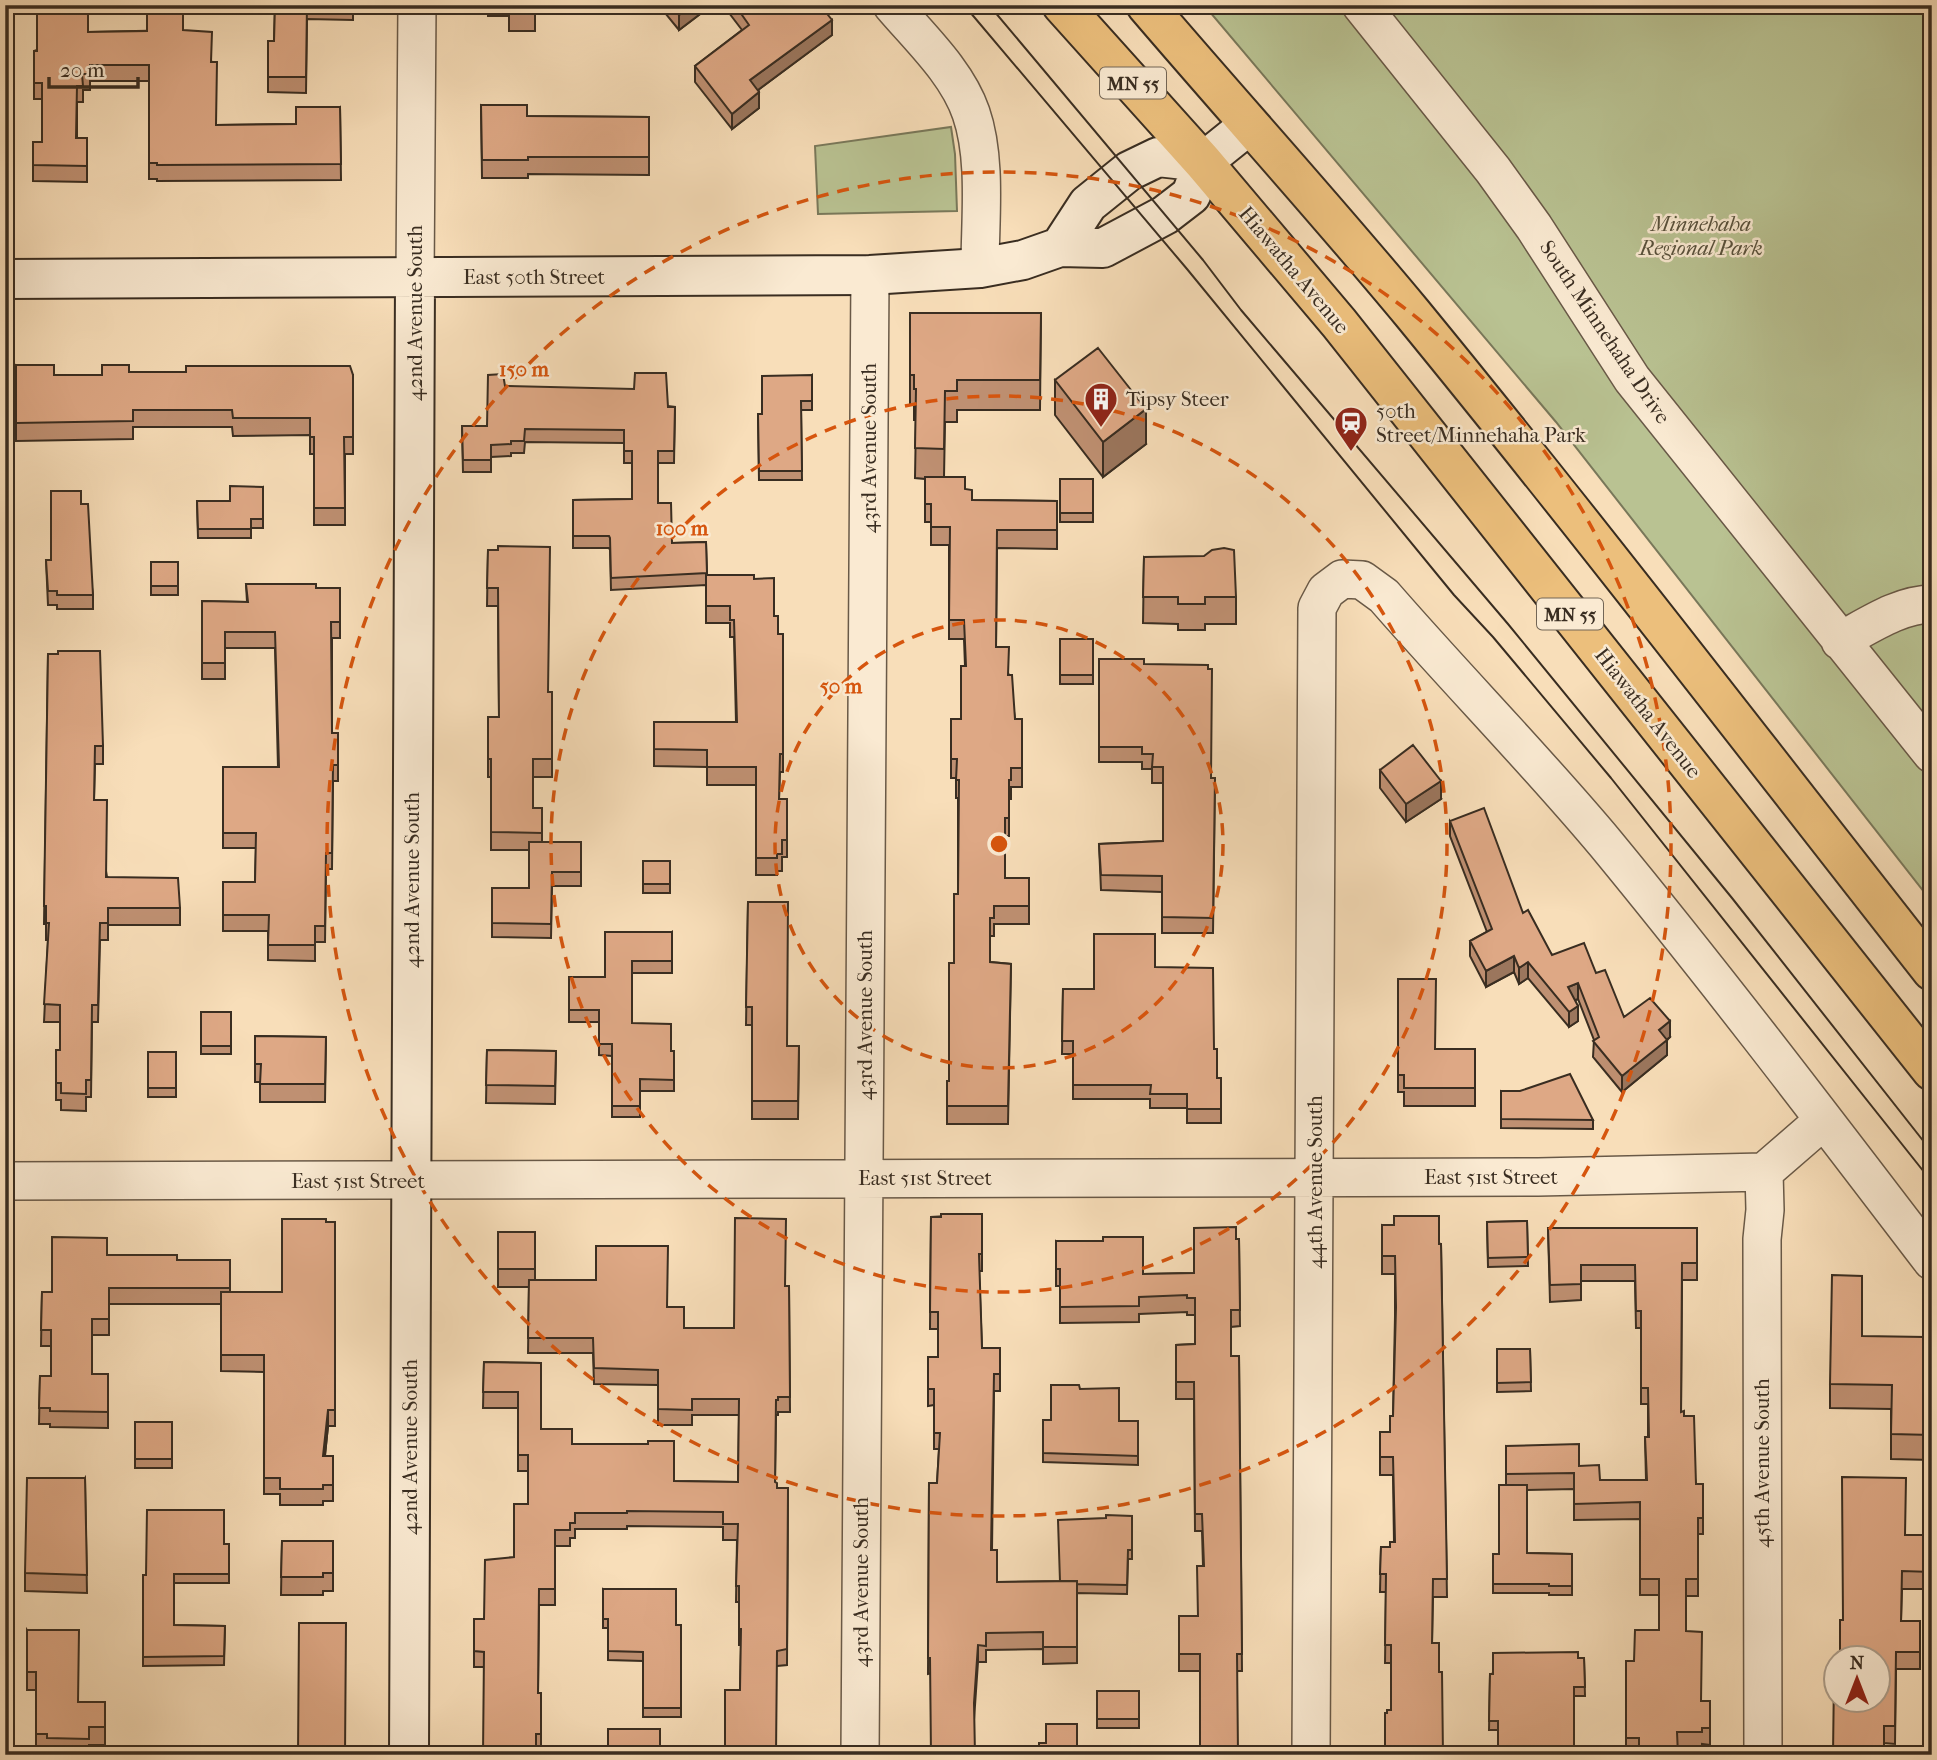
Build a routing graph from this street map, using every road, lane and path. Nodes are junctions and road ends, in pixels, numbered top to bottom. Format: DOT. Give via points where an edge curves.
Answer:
graph roads {
  1 [pos="417,5"];
  2 [pos="892,5"];
  3 [pos="1062,5"];
  4 [pos="1146,5"];
  5 [pos="1361,5"];
  6 [pos="1249,125"];
  7 [pos="1203,162"];
  8 [pos="1060,247"];
  9 [pos="979,268"];
  10 [pos="870,275"];
  11 [pos="415,278"];
  12 [pos="5,279"];
  13 [pos="1932,604"];
  14 [pos="1840,641"];
  15 [pos="1932,754"];
  16 [pos="1932,971"];
  17 [pos="1932,1071"];
  18 [pos="1824,1120"];
  19 [pos="1764,1172"];
  20 [pos="863,1177"];
  21 [pos="1315,1177"];
  22 [pos="411,1180"];
  23 [pos="5,1181"];
  24 [pos="1932,1261"];
  25 [pos="409,1755"];
  26 [pos="860,1755"];
  27 [pos="1311,1755"];
  28 [pos="1763,1755"];
  1 -- 11 [label="street, 42nd Avenue South"];
  2 -- 9 [label="street" via="949,72 971,112 979,153"];
  3 -- 7 [label="highway, Hiawatha Avenue / MN 55"];
  4 -- 6 [label="highway, MN 55"];
  5 -- 14 [label="street, South Minnehaha Drive" via="1520,208 1632,379"];
  6 -- 7 [label="street"];
  6 -- 16 [label="highway, MN 55" via="1518,444"];
  7 -- 8 [label="street, East 50th Street" via="1191,195 1165,215 1103,248"];
  7 -- 8 [label="street" via="1158,157 1129,171 1088,204"];
  7 -- 17 [label="highway, Hiawatha Avenue / MN 55" via="1339,323"];
  8 -- 9 [label="street, East 50th Street"];
  9 -- 10 [label="street, East 50th Street"];
  10 -- 11 [label="street, East 50th Street"];
  10 -- 20 [label="street, 43rd Avenue South"];
  11 -- 12 [label="street, East 50th Street"];
  11 -- 22 [label="street, 42nd Avenue South"];
  13 -- 14 [label="street" via="1899,612"];
  14 -- 15 [label="street, South Minnehaha Drive"];
  18 -- 19 [label="street"];
  18 -- 21 [label="street, 44th Avenue South" via="1606,844 1509,732 1384,596 1362,580 1342,579 1326,591 1317,608"];
  18 -- 24 [label="street"];
  19 -- 21 [label="street, East 51st Street"];
  19 -- 28 [label="street, 45th Avenue South"];
  20 -- 21 [label="street, East 51st Street"];
  20 -- 22 [label="street, East 51st Street"];
  20 -- 26 [label="street, 43rd Avenue South"];
  21 -- 27 [label="street, 44th Avenue South"];
  22 -- 23 [label="street, East 51st Street"];
  22 -- 25 [label="street, 42nd Avenue South"];
}
